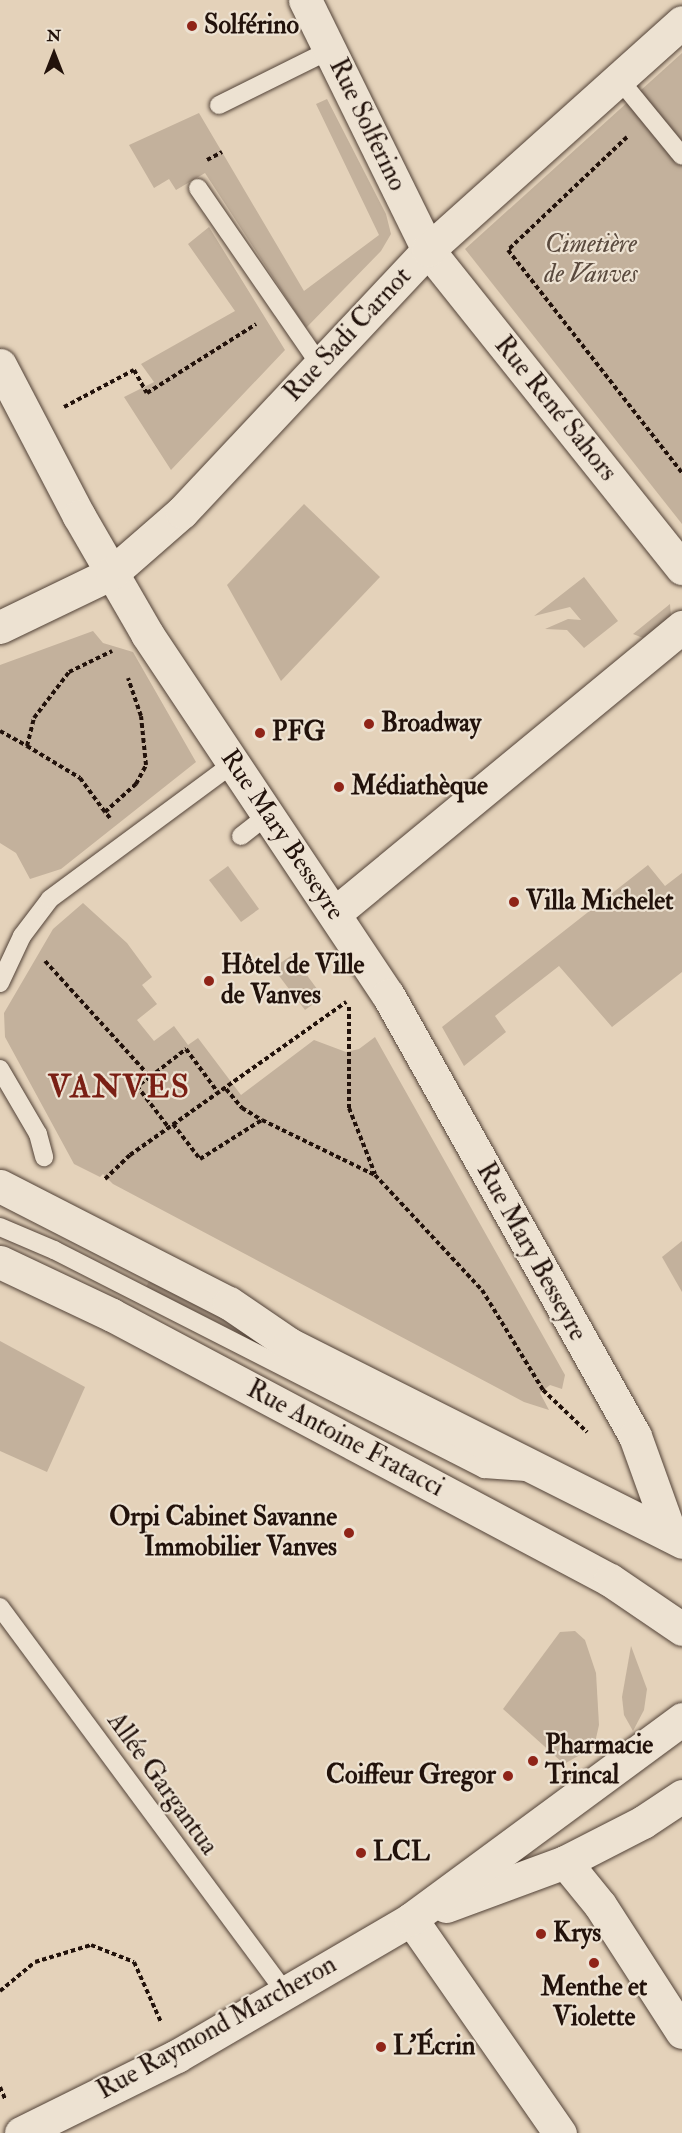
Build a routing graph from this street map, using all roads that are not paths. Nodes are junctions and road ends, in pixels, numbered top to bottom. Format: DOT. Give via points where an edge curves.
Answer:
graph roads {
  1 [pos="305,0"];
  2 [pos="682,22"];
  3 [pos="330,50"];
  4 [pos="619,79"];
  5 [pos="219,105"];
  6 [pos="682,156"];
  7 [pos="198,188"];
  8 [pos="428,250"];
  9 [pos="0,365"];
  10 [pos="320,365"];
  11 [pos="682,568"];
  12 [pos="112,573"];
  13 [pos="0,627"];
  14 [pos="682,627"];
  15 [pos="234,763"];
  16 [pos="268,815"];
  17 [pos="241,836"];
  18 [pos="335,914"];
  19 [pos="0,983"];
  20 [pos="0,1069"];
  21 [pos="44,1157"];
  22 [pos="0,1186"];
  23 [pos="0,1227"];
  24 [pos="0,1262"];
  25 [pos="549,1473"];
  26 [pos="676,1538"];
  27 [pos="0,1607"];
  28 [pos="682,1629"];
  29 [pos="682,1719"];
  30 [pos="682,1796"];
  31 [pos="565,1862"];
  32 [pos="411,1919"];
  33 [pos="284,1991"];
  34 [pos="682,2032"];
  35 [pos="21,2133"];
  36 [pos="560,2133"];
  1 -- 3 [label="street, Rue Solferino"];
  2 -- 4 [label="street, Rue Sadi Carnot"];
  3 -- 5 [label="lane"];
  3 -- 8 [label="street, Rue Solferino"];
  4 -- 6 [label="lane"];
  4 -- 8 [label="street, Rue Sadi Carnot"];
  7 -- 10 [label="lane"];
  8 -- 10 [label="street, Rue Sadi Carnot"];
  8 -- 11 [label="street, Rue René Sahors"];
  9 -- 12 [label="street, Rue Mary Besseyre"];
  10 -- 12 [label="street, Rue Sadi Carnot" via="182,512"];
  12 -- 13 [label="street, Rue Sadi Carnot"];
  12 -- 15 [label="street, Rue Mary Besseyre" via="147,634"];
  14 -- 18 [label="street"];
  15 -- 16 [label="street, Rue Mary Besseyre"];
  15 -- 19 [label="lane" via="50,899 22,936"];
  16 -- 17 [label="lane"];
  16 -- 18 [label="street, Rue Mary Besseyre"];
  18 -- 26 [label="street, Rue Mary Besseyre" via="388,994 635,1436"];
  20 -- 21 [label="lane" via="38,1134"];
  22 -- 25 [label="street, Rue Antoine Fratacci" via="229,1303 289,1344"];
  23 -- 25 [label="lane, Rue Antoine Fratacci" via="54,1250 484,1469"];
  24 -- 28 [label="street, Rue Antoine Fratacci" via="112,1315 599,1574"];
  25 -- 26 [label="street, Rue Antoine Fratacci"];
  27 -- 33 [label="lane, Allée Gargantua"];
  29 -- 32 [label="street, Rue Raymond Marcheron"];
  30 -- 31 [label="street, Rue Raymond Marcheron" via="643,1822"];
  31 -- 32 [label="street, Rue Raymond Marcheron"];
  31 -- 34 [label="street" via="600,1905"];
  32 -- 33 [label="street, Rue Raymond Marcheron"];
  32 -- 36 [label="street"];
  33 -- 35 [label="street, Rue Raymond Marcheron" via="177,2056"];
}
